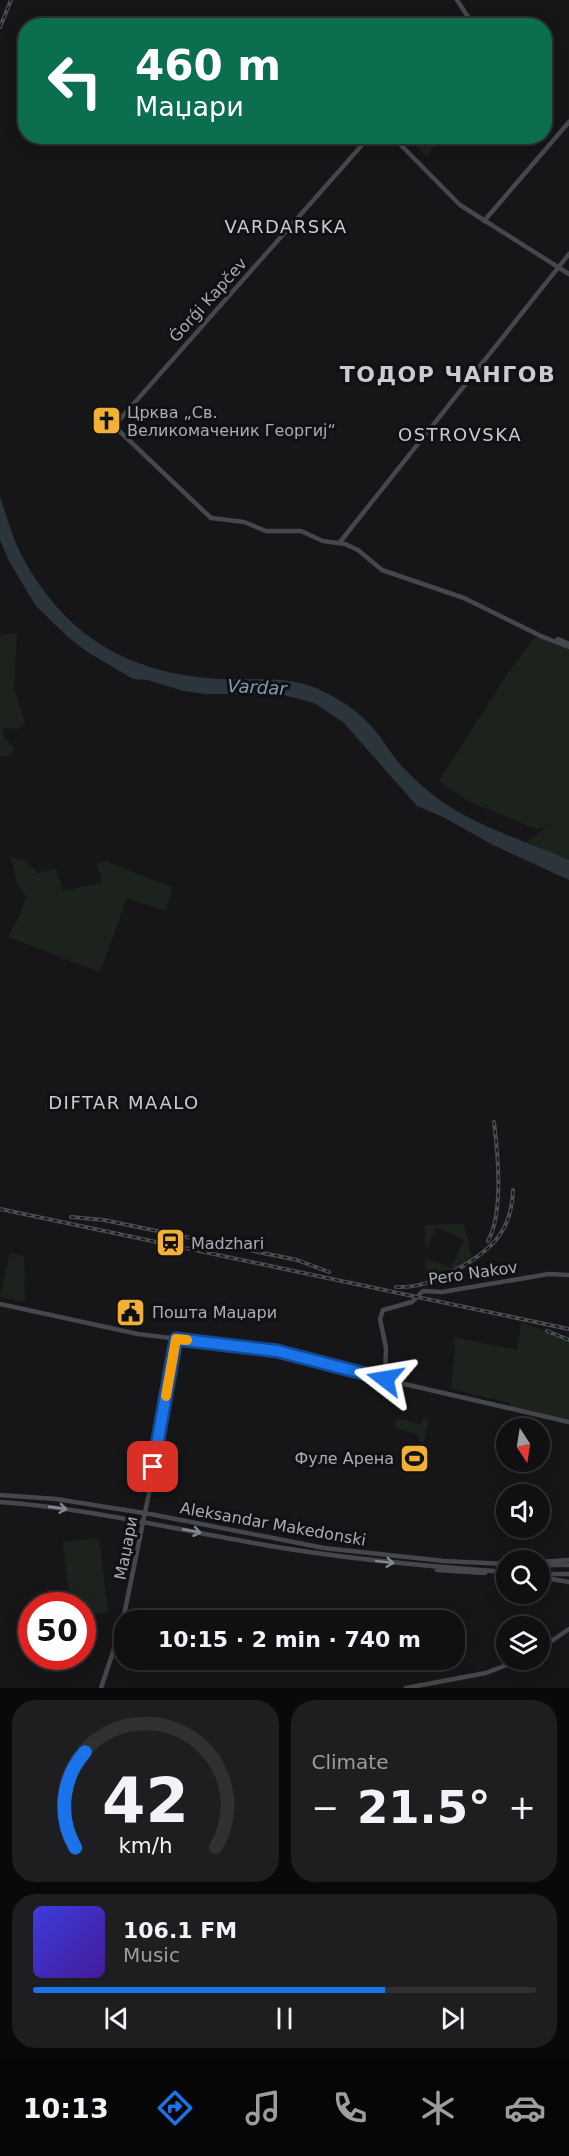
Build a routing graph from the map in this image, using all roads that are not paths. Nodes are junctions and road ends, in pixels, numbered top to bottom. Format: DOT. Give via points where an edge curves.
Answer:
graph roads {
  1 [pos="457,0"];
  2 [pos="470,18"];
  3 [pos="569,122"];
  4 [pos="552,142"];
  5 [pos="363,144"];
  6 [pos="400,144"];
  7 [pos="550,144"];
  8 [pos="484,221"];
  9 [pos="569,254"];
  10 [pos="559,267"];
  11 [pos="569,273"];
  12 [pos="340,542"];
  13 [pos="569,645"];
  14 [pos="569,1275"];
  15 [pos="0,1304"];
  16 [pos="166,1338"];
  17 [pos="176,1339"];
  18 [pos="184,1340"];
  19 [pos="174,1349"];
  20 [pos="385,1379"];
  21 [pos="569,1422"];
  22 [pos="0,1495"];
  23 [pos="0,1502"];
  24 [pos="569,1560"];
  25 [pos="496,1562"];
  26 [pos="550,1562"];
  27 [pos="550,1564"];
  28 [pos="569,1565"];
  29 [pos="496,1573"];
  30 [pos="569,1574"];
  31 [pos="550,1575"];
  32 [pos="550,1578"];
  33 [pos="569,1582"];
  34 [pos="569,1629"];
  35 [pos="550,1642"];
  36 [pos="496,1669"];
  37 [pos="101,1688"];
  38 [pos="406,1688"];
  1 -- 2 [label="street"];
  3 -- 4 [label="street"];
  5 -- 12 [label="street, Ǵorǵi Kapčev" via="114,426 211,518 244,522 266,531 301,531"];
  6 -- 8 [label="street" via="454,199"];
  7 -- 8 [label="street"];
  8 -- 10 [label="street"];
  9 -- 10 [label="street"];
  10 -- 11 [label="street"];
  10 -- 12 [label="street"];
  12 -- 13 [label="street" via="358,550 382,570 464,598"];
  14 -- 20 [label="street, Pero Nakov" via="549,1274 442,1292 423,1291 412,1302 383,1310 380,1319 386,1348"];
  15 -- 16 [label="street"];
  16 -- 17 [label="street"];
  16 -- 19 [label="street"];
  17 -- 18 [label="street"];
  17 -- 19 [label="street, Маџари"];
  18 -- 19 [label="street"];
  18 -- 20 [label="street" via="277,1351"];
  19 -- 37 [label="street, Маџари, bridge" via="122,1625"];
  20 -- 21 [label="street"];
  22 -- 25 [label="street, Aleksandar Makedonski" via="150,1514 324,1548"];
  23 -- 29 [label="street, Aleksandar Makedonski, one-way" via="109,1515 255,1543 443,1571"];
  24 -- 26 [label="street"];
  27 -- 28 [label="street"];
  30 -- 31 [label="street"];
  32 -- 33 [label="street"];
  34 -- 35 [label="street"];
  36 -- 38 [label="street"];
}
